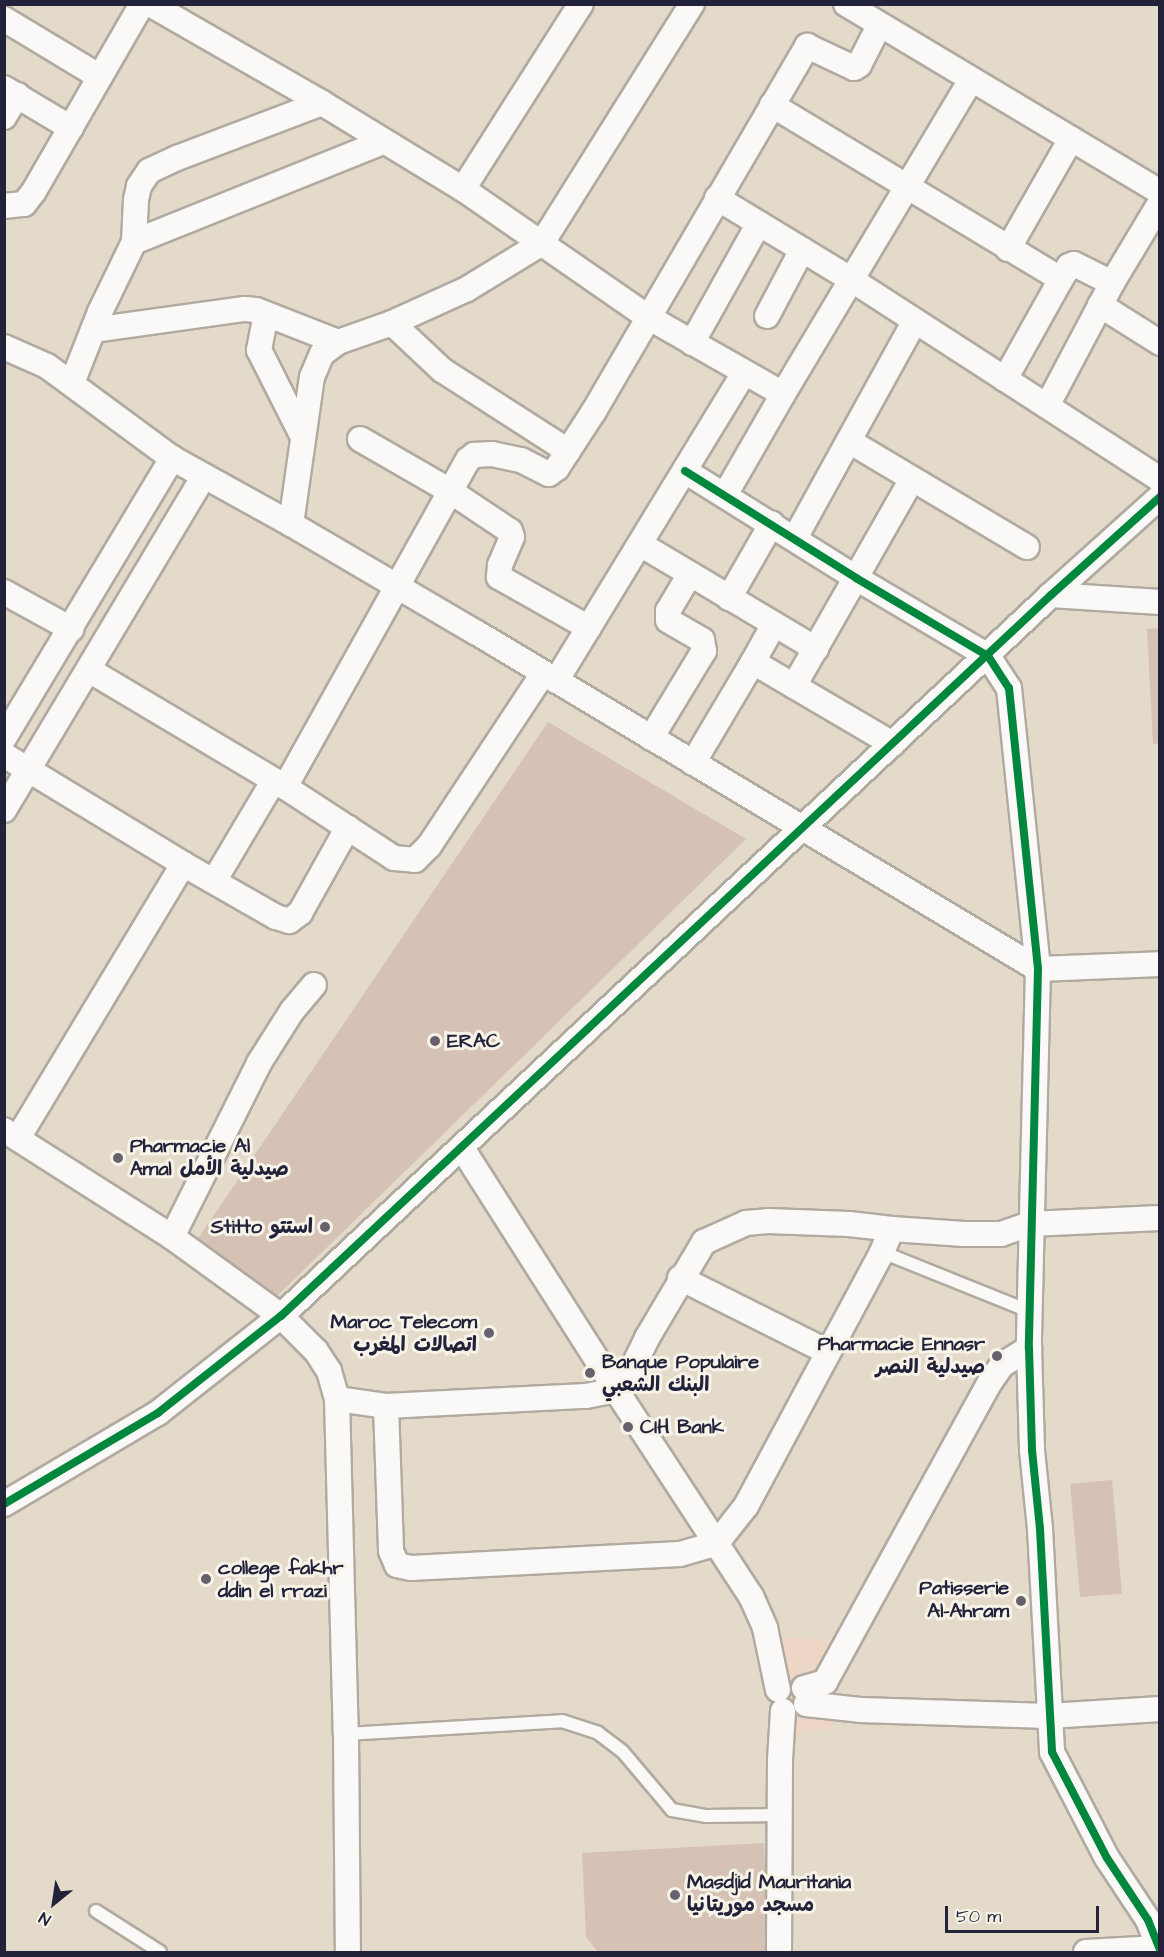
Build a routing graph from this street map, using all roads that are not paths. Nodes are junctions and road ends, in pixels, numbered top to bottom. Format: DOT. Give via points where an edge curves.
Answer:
graph roads {
  1 [pos="142,4"];
  2 [pos="150,4"];
  3 [pos="581,4"];
  4 [pos="692,4"];
  5 [pos="846,4"];
  6 [pos="4,19"];
  7 [pos="879,26"];
  8 [pos="100,77"];
  9 [pos="971,80"];
  10 [pos="11,91"];
  11 [pos="322,103"];
  12 [pos="772,105"];
  13 [pos="4,117"];
  14 [pos="71,128"];
  15 [pos="1071,139"];
  16 [pos="383,142"];
  17 [pos="907,186"];
  18 [pos="463,189"];
  19 [pos="1160,192"];
  20 [pos="717,198"];
  21 [pos="1160,203"];
  22 [pos="4,206"];
  23 [pos="759,223"];
  24 [pos="134,242"];
  25 [pos="542,243"];
  26 [pos="802,249"];
  27 [pos="1008,249"];
  28 [pos="1061,279"];
  29 [pos="852,280"];
  30 [pos="1112,283"];
  31 [pos="1100,305"];
  32 [pos="266,314"];
  33 [pos="648,316"];
  34 [pos="767,316"];
  35 [pos="915,321"];
  36 [pos="392,323"];
  37 [pos="93,330"];
  38 [pos="338,342"];
  39 [pos="692,343"];
  40 [pos="1160,343"];
  41 [pos="4,347"];
  42 [pos="744,373"];
  43 [pos="1005,379"];
  44 [pos="72,383"];
  45 [pos="783,394"];
  46 [pos="1047,406"];
  47 [pos="303,437"];
  48 [pos="360,439"];
  49 [pos="849,441"];
  50 [pos="568,451"];
  51 [pos="172,458"];
  52 [pos="686,471"];
  53 [pos="204,476"];
  54 [pos="912,479"];
  55 [pos="1160,479"];
  56 [pos="450,491"];
  57 [pos="725,495"];
  58 [pos="1160,497"];
  59 [pos="772,523"];
  60 [pos="291,524"];
  61 [pos="795,538"];
  62 [pos="640,544"];
  63 [pos="1027,547"];
  64 [pos="690,574"];
  65 [pos="856,578"];
  66 [pos="397,587"];
  67 [pos="4,592"];
  68 [pos="1051,595"];
  69 [pos="729,597"];
  70 [pos="1160,602"];
  71 [pos="774,624"];
  72 [pos="589,628"];
  73 [pos="71,629"];
  74 [pos="816,649"];
  75 [pos="988,656"];
  76 [pos="753,662"];
  77 [pos="89,670"];
  78 [pos="549,678"];
  79 [pos="794,686"];
  80 [pos="4,738"];
  81 [pos="651,738"];
  82 [pos="893,744"];
  83 [pos="4,754"];
  84 [pos="693,763"];
  85 [pos="28,769"];
  86 [pos="280,783"];
  87 [pos="4,810"];
  88 [pos="348,827"];
  89 [pos="802,828"];
  90 [pos="183,864"];
  91 [pos="214,881"];
  92 [pos="1160,964"];
  93 [pos="1038,969"];
  94 [pos="314,986"];
  95 [pos="11,1133"];
  96 [pos="462,1148"];
  97 [pos="1160,1218"];
  98 [pos="1030,1224"];
  99 [pos="892,1229"];
  100 [pos="172,1237"];
  101 [pos="882,1252"];
  102 [pos="681,1278"];
  103 [pos="1032,1312"];
  104 [pos="281,1316"];
  105 [pos="1029,1348"];
  106 [pos="828,1352"];
  107 [pos="616,1390"];
  108 [pos="337,1400"];
  109 [pos="387,1407"];
  110 [pos="4,1504"];
  111 [pos="716,1544"];
  112 [pos="805,1696"];
  113 [pos="781,1701"];
  114 [pos="1160,1709"];
  115 [pos="1048,1716"];
  116 [pos="346,1734"];
  117 [pos="780,1815"];
  118 [pos="96,1911"];
  119 [pos="1154,1919"];
  120 [pos="1159,1949"];
  121 [pos="160,1953"];
  122 [pos="348,1953"];
  123 [pos="778,1953"];
  124 [pos="1086,1953"];
  1 -- 8 [label="street"];
  2 -- 11 [label="street"];
  3 -- 18 [label="street"];
  4 -- 25 [label="street"];
  5 -- 7 [label="street"];
  6 -- 8 [label="street"];
  7 -- 9 [label="street"];
  7 -- 12 [label="street" via="854,68 807,46"];
  8 -- 14 [label="street"];
  9 -- 15 [label="street"];
  9 -- 17 [label="street"];
  10 -- 13 [label="street"];
  10 -- 14 [label="street"];
  11 -- 16 [label="street"];
  11 -- 24 [label="street" via="149,171 136,200"];
  12 -- 17 [label="street"];
  12 -- 20 [label="street"];
  14 -- 22 [label="street" via="28,200 18,206"];
  15 -- 19 [label="street"];
  15 -- 27 [label="street"];
  16 -- 18 [label="street"];
  16 -- 24 [label="street"];
  17 -- 27 [label="street"];
  17 -- 29 [label="street"];
  18 -- 25 [label="street"];
  20 -- 23 [label="street"];
  20 -- 33 [label="street"];
  21 -- 30 [label="street"];
  23 -- 26 [label="street"];
  23 -- 39 [label="street"];
  24 -- 37 [label="street"];
  25 -- 33 [label="street"];
  25 -- 36 [label="street" via="467,289"];
  26 -- 29 [label="street"];
  26 -- 34 [label="street"];
  27 -- 28 [label="street"];
  28 -- 30 [label="street" via="1074,264"];
  28 -- 43 [label="street"];
  29 -- 35 [label="street"];
  29 -- 45 [label="street"];
  30 -- 31 [label="street"];
  31 -- 40 [label="street"];
  31 -- 46 [label="street"];
  32 -- 37 [label="street" via="230,310"];
  32 -- 38 [label="street"];
  32 -- 47 [label="street" via="259,350"];
  33 -- 39 [label="street"];
  33 -- 50 [label="street"];
  35 -- 43 [label="street"];
  35 -- 49 [label="street"];
  36 -- 38 [label="street"];
  36 -- 50 [label="street" via="442,370"];
  37 -- 44 [label="street"];
  38 -- 47 [label="street" via="322,354 312,377"];
  39 -- 42 [label="street"];
  41 -- 44 [label="street" via="47,366"];
  42 -- 45 [label="street"];
  42 -- 52 [label="street"];
  43 -- 46 [label="street"];
  44 -- 51 [label="street"];
  45 -- 57 [label="street"];
  46 -- 55 [label="street"];
  47 -- 60 [label="street"];
  48 -- 56 [label="street"];
  49 -- 54 [label="street"];
  49 -- 61 [label="street"];
  50 -- 56 [label="street" via="549,474 514,457 474,455"];
  51 -- 53 [label="street"];
  51 -- 73 [label="street"];
  52 -- 57 [label="street"];
  52 -- 62 [label="street"];
  53 -- 60 [label="street"];
  53 -- 77 [label="street"];
  54 -- 63 [label="street"];
  54 -- 65 [label="street"];
  56 -- 66 [label="street"];
  56 -- 72 [label="street" via="512,534 499,577"];
  57 -- 59 [label="street"];
  58 -- 68 [label="street"];
  59 -- 61 [label="street"];
  59 -- 69 [label="street"];
  60 -- 66 [label="street"];
  61 -- 65 [label="street"];
  62 -- 64 [label="street"];
  62 -- 72 [label="street"];
  64 -- 69 [label="street"];
  64 -- 81 [label="street" via="668,611 668,620 702,640 704,651"];
  65 -- 74 [label="street"];
  65 -- 75 [label="street"];
  66 -- 78 [label="street"];
  66 -- 86 [label="street"];
  67 -- 73 [label="street"];
  68 -- 70 [label="street"];
  68 -- 75 [label="street"];
  69 -- 71 [label="street"];
  71 -- 74 [label="street"];
  71 -- 76 [label="street"];
  72 -- 78 [label="street"];
  73 -- 80 [label="street"];
  74 -- 79 [label="street"];
  75 -- 82 [label="street"];
  75 -- 93 [label="street" via="1005,678 1011,700"];
  76 -- 79 [label="street"];
  76 -- 84 [label="street"];
  77 -- 85 [label="street"];
  77 -- 86 [label="street"];
  78 -- 81 [label="street"];
  78 -- 88 [label="street" via="415,860 394,858"];
  79 -- 82 [label="street"];
  81 -- 84 [label="street"];
  82 -- 89 [label="street"];
  83 -- 85 [label="street"];
  84 -- 89 [label="street"];
  85 -- 87 [label="street"];
  85 -- 90 [label="street"];
  86 -- 88 [label="street"];
  86 -- 91 [label="street"];
  88 -- 91 [label="street" via="300,913 289,921"];
  89 -- 93 [label="street"];
  89 -- 96 [label="street"];
  90 -- 91 [label="street"];
  90 -- 95 [label="street"];
  92 -- 93 [label="street"];
  93 -- 98 [label="street"];
  94 -- 100 [label="street" via="292,1011 259,1063"];
  95 -- 100 [label="street"];
  96 -- 104 [label="street"];
  96 -- 107 [label="street"];
  97 -- 98 [label="street"];
  98 -- 99 [label="street" via="1001,1234"];
  98 -- 103 [label="street"];
  99 -- 101 [label="street"];
  99 -- 102 [label="street" via="812,1222 746,1223 704,1242"];
  100 -- 104 [label="street"];
  101 -- 103 [label="lane"];
  101 -- 106 [label="street"];
  102 -- 106 [label="street"];
  102 -- 107 [label="street" via="631,1371"];
  103 -- 105 [label="street"];
  104 -- 108 [label="street" via="315,1351 328,1371"];
  104 -- 110 [label="street" via="158,1413"];
  105 -- 112 [label="street" via="1002,1365 990,1382 825,1682"];
  105 -- 115 [label="street"];
  106 -- 111 [label="street" via="746,1506"];
  107 -- 109 [label="street" via="586,1396"];
  107 -- 111 [label="street"];
  108 -- 109 [label="street"];
  108 -- 116 [label="street"];
  109 -- 111 [label="street" via="391,1551 396,1565 411,1568 600,1560 680,1554"];
  111 -- 113 [label="street" via="751,1596 765,1628"];
  112 -- 113 [label="street" via="792,1682 784,1684"];
  112 -- 115 [label="street" via="860,1710"];
  113 -- 117 [label="street"];
  114 -- 115 [label="street"];
  115 -- 119 [label="street" via="1052,1752 1068,1787 1107,1858"];
  116 -- 117 [label="lane" via="562,1721 598,1733 623,1752 672,1810 706,1816"];
  116 -- 122 [label="street"];
  117 -- 123 [label="street"];
  118 -- 121 [label="lane"];
  119 -- 120 [label="street"];
  120 -- 124 [label="street"];
}
